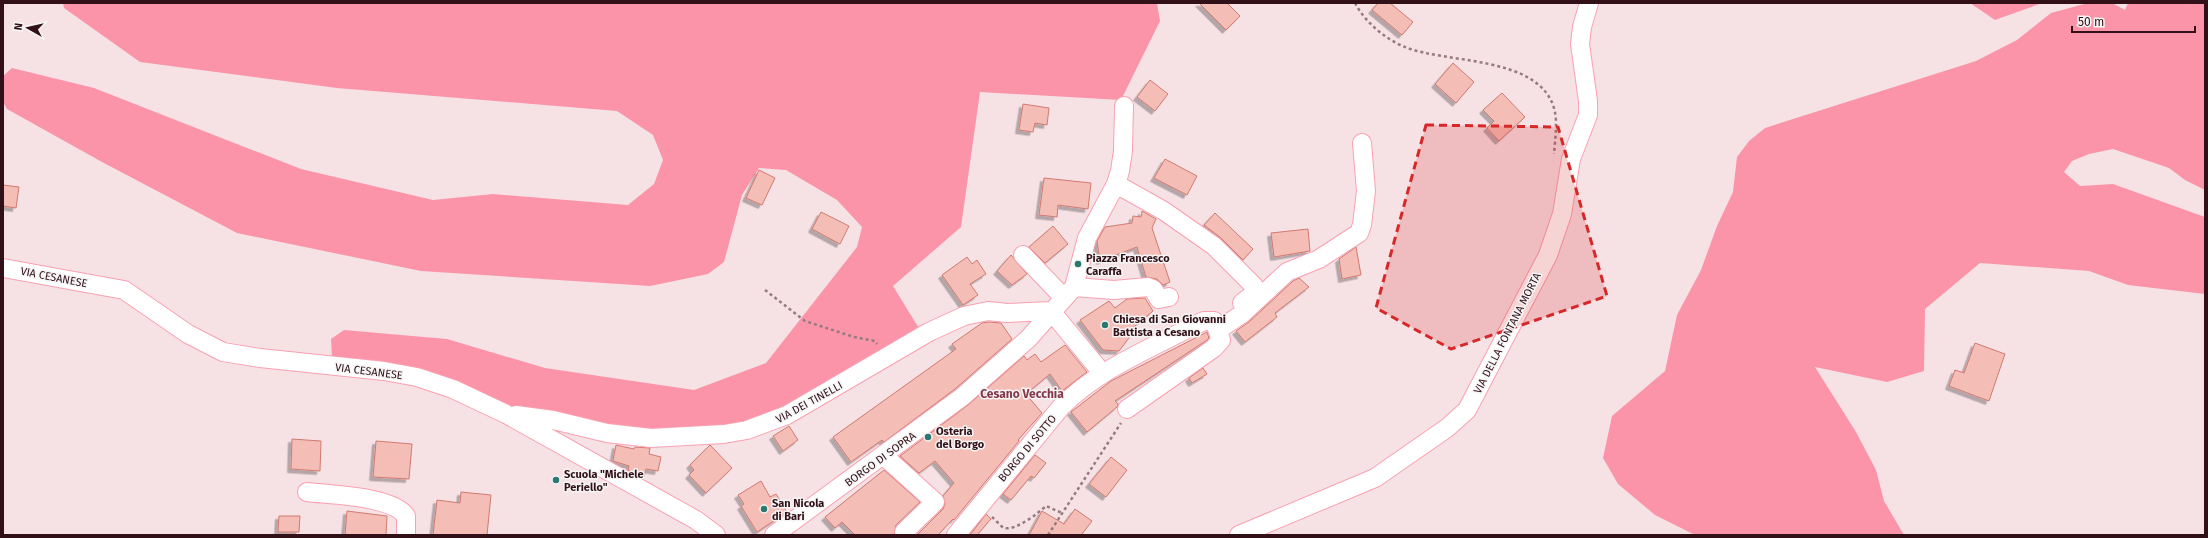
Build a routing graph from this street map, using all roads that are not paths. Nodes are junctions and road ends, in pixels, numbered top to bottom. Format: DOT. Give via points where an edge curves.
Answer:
graph roads {
  1 [pos="1590,3"];
  2 [pos="1124,106"];
  3 [pos="1362,143"];
  4 [pos="1116,184"];
  5 [pos="1023,255"];
  6 [pos="3,268"];
  7 [pos="1069,293"];
  8 [pos="1169,297"];
  9 [pos="1051,311"];
  10 [pos="1216,325"];
  11 [pos="1103,374"];
  12 [pos="1127,409"];
  13 [pos="506,414"];
  14 [pos="884,456"];
  15 [pos="307,492"];
  16 [pos="406,535"];
  17 [pos="716,535"];
  18 [pos="774,535"];
  19 [pos="907,535"];
  20 [pos="956,535"];
  21 [pos="1239,535"];
  1 -- 21 [label="street, VIA DELLA FONTANA MORTA" via="1580,44 1588,115 1571,159 1557,234 1467,410 1447,428 1375,478"];
  2 -- 4 [label="street" via="1123,151"];
  3 -- 10 [label="street" via="1366,190 1359,233 1313,263 1287,272 1245,311"];
  4 -- 7 [label="street" via="1087,238"];
  4 -- 10 [label="street" via="1164,211 1214,246 1254,286 1256,290 1252,297"];
  5 -- 7 [label="street"];
  6 -- 13 [label="street, VIA CESANESE" via="124,290 188,334 223,352 417,377 453,389"];
  7 -- 8 [label="street" via="1148,287 1159,299"];
  7 -- 9 [label="street"];
  9 -- 11 [label="street"];
  9 -- 13 [label="street, VIA DEI TINELLI" via="988,311 970,314 929,332 787,416 754,428 724,434 670,438 632,437 553,420"];
  9 -- 14 [label="street, BORGO DI SOPRA" via="1028,339 991,374"];
  10 -- 11 [label="street, BORGO DI SOTTO" via="1200,323"];
  10 -- 12 [label="street" via="1221,340 1214,348"];
  11 -- 20 [label="street, BORGO DI SOTTO" via="1082,386 1061,406"];
  13 -- 17 [label="street, VIA CESANESE" via="696,520"];
  14 -- 18 [label="street, BORGO DI SOPRA"];
  14 -- 19 [label="street" via="935,502 904,532"];
  15 -- 16 [label="street" via="375,501 396,507 406,516"];
}
